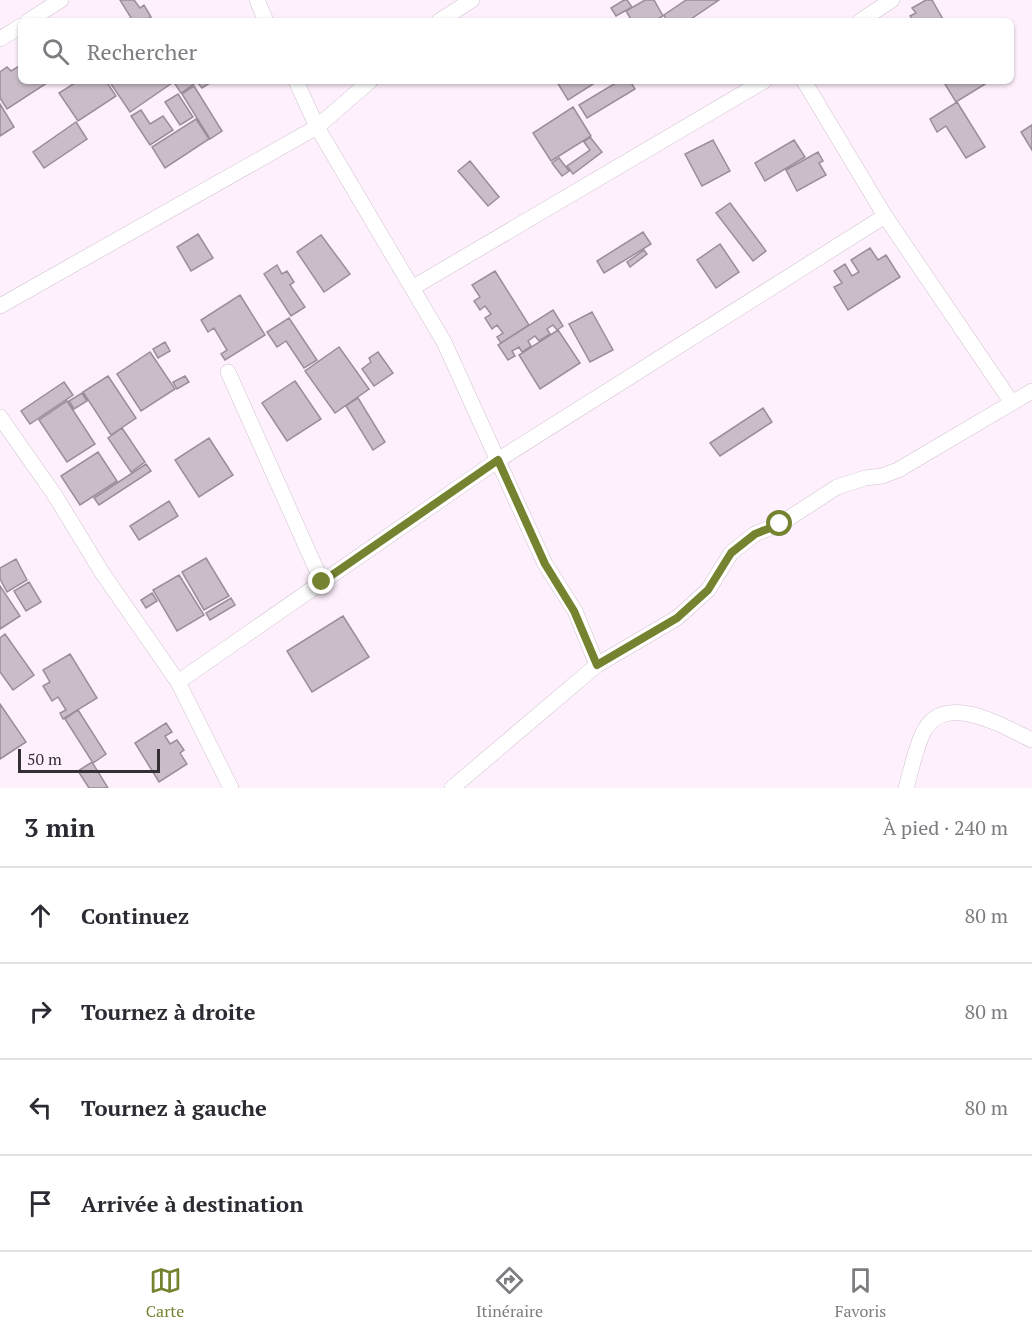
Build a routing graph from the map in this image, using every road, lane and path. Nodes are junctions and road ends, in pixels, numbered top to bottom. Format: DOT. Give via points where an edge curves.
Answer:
graph roads {
  1 [pos="61,0"];
  2 [pos="257,0"];
  3 [pos="472,0"];
  4 [pos="892,0"];
  5 [pos="33,18"];
  6 [pos="265,18"];
  7 [pos="444,18"];
  8 [pos="865,18"];
  9 [pos="18,27"];
  10 [pos="2,34"];
  11 [pos="297,84"];
  12 [pos="367,84"];
  13 [pos="759,84"];
  14 [pos="806,84"];
  15 [pos="317,127"];
  16 [pos="885,216"];
  17 [pos="412,288"];
  18 [pos="0,306"];
  19 [pos="228,372"];
  20 [pos="1032,390"];
  21 [pos="1012,403"];
  22 [pos="0,417"];
  23 [pos="498,460"];
  24 [pos="322,582"];
  25 [pos="597,665"];
  26 [pos="177,682"];
  27 [pos="1032,740"];
  28 [pos="231,788"];
  29 [pos="452,788"];
  30 [pos="906,788"];
  1 -- 5 [label="street"];
  2 -- 6 [label="street"];
  3 -- 7 [label="street"];
  4 -- 8 [label="street"];
  9 -- 10 [label="street"];
  11 -- 15 [label="street"];
  12 -- 15 [label="street"];
  13 -- 17 [label="street"];
  14 -- 16 [label="street"];
  15 -- 17 [label="street"];
  15 -- 18 [label="street"];
  16 -- 21 [label="street"];
  16 -- 23 [label="street"];
  17 -- 23 [label="street" via="444,342"];
  19 -- 24 [label="street"];
  20 -- 21 [label="street"];
  21 -- 25 [label="street" via="898,470 837,487 780,524 755,534 731,553 708,590 677,618"];
  22 -- 26 [label="street"];
  23 -- 24 [label="street"];
  23 -- 25 [label="street"];
  24 -- 26 [label="street"];
  25 -- 29 [label="street"];
  26 -- 28 [label="street"];
  27 -- 30 [label="street" via="981,716 941,714 922,734"];
}
